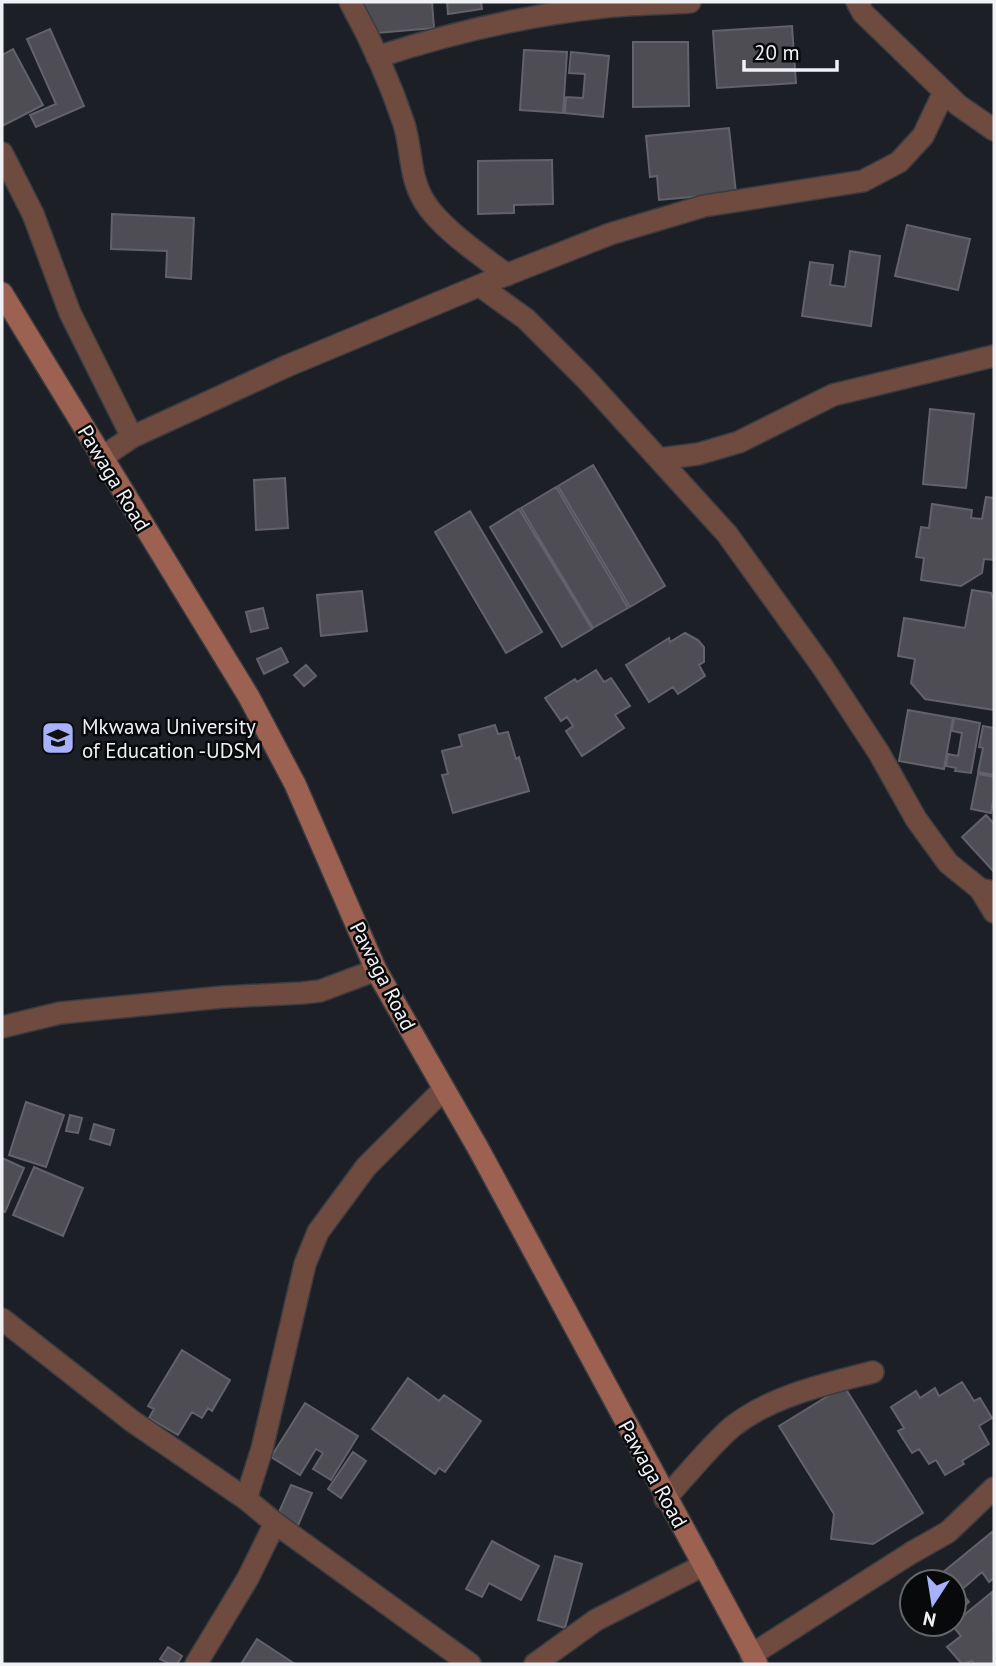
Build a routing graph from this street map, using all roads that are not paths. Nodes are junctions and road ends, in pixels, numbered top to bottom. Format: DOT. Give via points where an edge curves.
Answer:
graph roads {
  1 [pos="350,2"];
  2 [pos="690,2"];
  3 [pos="857,2"];
  4 [pos="377,57"];
  5 [pos="944,92"];
  6 [pos="994,130"];
  7 [pos="2,153"];
  8 [pos="507,275"];
  9 [pos="480,286"];
  10 [pos="2,293"];
  11 [pos="994,356"];
  12 [pos="132,437"];
  13 [pos="101,457"];
  14 [pos="659,459"];
  15 [pos="987,890"];
  16 [pos="994,912"];
  17 [pos="376,970"];
  18 [pos="2,1027"];
  19 [pos="443,1090"];
  20 [pos="2,1319"];
  21 [pos="873,1372"];
  22 [pos="994,1488"];
  23 [pos="246,1499"];
  24 [pos="666,1499"];
  25 [pos="275,1523"];
  26 [pos="704,1565"];
  27 [pos="754,1660"];
  28 [pos="197,1664"];
  29 [pos="470,1664"];
  30 [pos="535,1664"];
  1 -- 4 [label="street"];
  2 -- 4 [label="street" via="537,17 433,39"];
  3 -- 5 [label="street"];
  4 -- 8 [label="street" via="405,126 415,184 425,203 439,221"];
  5 -- 6 [label="street"];
  5 -- 8 [label="street" via="923,136 899,162 863,181 704,206 610,234"];
  7 -- 12 [label="street" via="33,214 71,313"];
  8 -- 9 [label="street"];
  9 -- 12 [label="street"];
  9 -- 14 [label="street" via="526,319"];
  10 -- 13 [label="main road, Pawaga Road"];
  11 -- 14 [label="street" via="834,395 739,442"];
  12 -- 13 [label="street"];
  13 -- 17 [label="main road, Pawaga Road" via="249,697 295,784"];
  14 -- 15 [label="street" via="727,534 822,666 948,863"];
  15 -- 16 [label="street"];
  17 -- 18 [label="street" via="302,993 60,1013"];
  17 -- 19 [label="main road, Pawaga Road"];
  19 -- 23 [label="street" via="366,1167 318,1232 305,1264"];
  19 -- 24 [label="main road, Pawaga Road"];
  20 -- 23 [label="street" via="132,1421"];
  21 -- 24 [label="street" via="810,1390 749,1416 730,1429"];
  22 -- 27 [label="street" via="948,1532"];
  23 -- 25 [label="street"];
  24 -- 26 [label="main road, Pawaga Road"];
  25 -- 28 [label="street"];
  25 -- 29 [label="street"];
  26 -- 27 [label="main road, Pawaga Road"];
  26 -- 30 [label="street" via="596,1620"];
}
